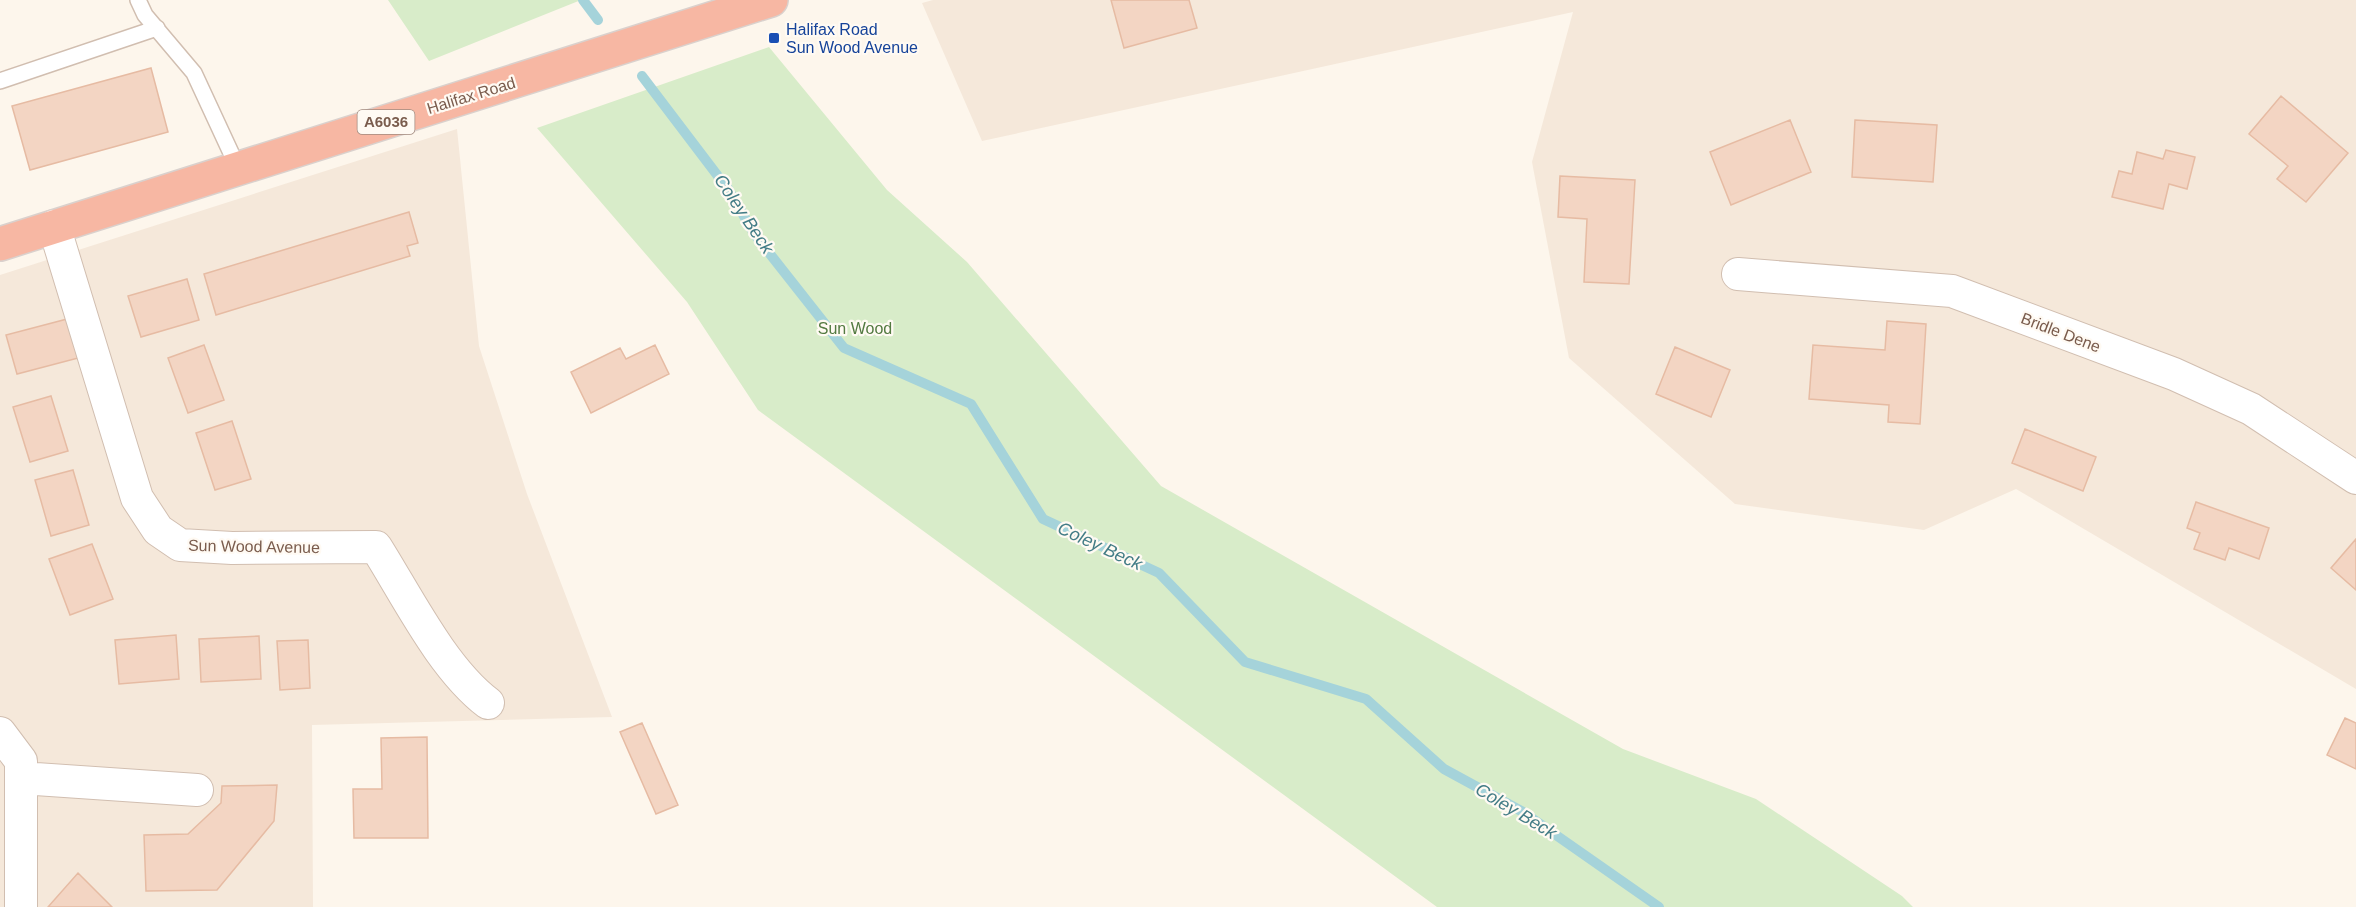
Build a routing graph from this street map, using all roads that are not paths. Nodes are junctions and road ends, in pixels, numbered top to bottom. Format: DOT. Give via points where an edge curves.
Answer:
graph roads {
  1 [pos="138,0"];
  2 [pos="771,0"];
  3 [pos="157,28"];
  4 [pos="0,81"];
  5 [pos="237,168"];
  6 [pos="54,226"];
  7 [pos="0,244"];
  8 [pos="1738,274"];
  9 [pos="2356,478"];
  10 [pos="488,703"];
  11 [pos="0,734"];
  12 [pos="21,778"];
  13 [pos="196,790"];
  14 [pos="21,907"];
  1 -- 3 [label="lane"];
  2 -- 5 [label="highway, Halifax Road / A6036"];
  3 -- 4 [label="lane"];
  3 -- 5 [label="lane" via="194,73"];
  5 -- 6 [label="highway, Halifax Road / A6036"];
  6 -- 7 [label="highway, Halifax Road / A6036"];
  6 -- 10 [label="street, Sun Wood Avenue" via="137,498 158,530 180,545 376,547 450,665"];
  8 -- 9 [label="street, Bridle Dene" via="1952,291 2174,374 2251,409"];
  11 -- 12 [label="street" via="21,761"];
  12 -- 13 [label="street"];
  12 -- 14 [label="street"];
}
